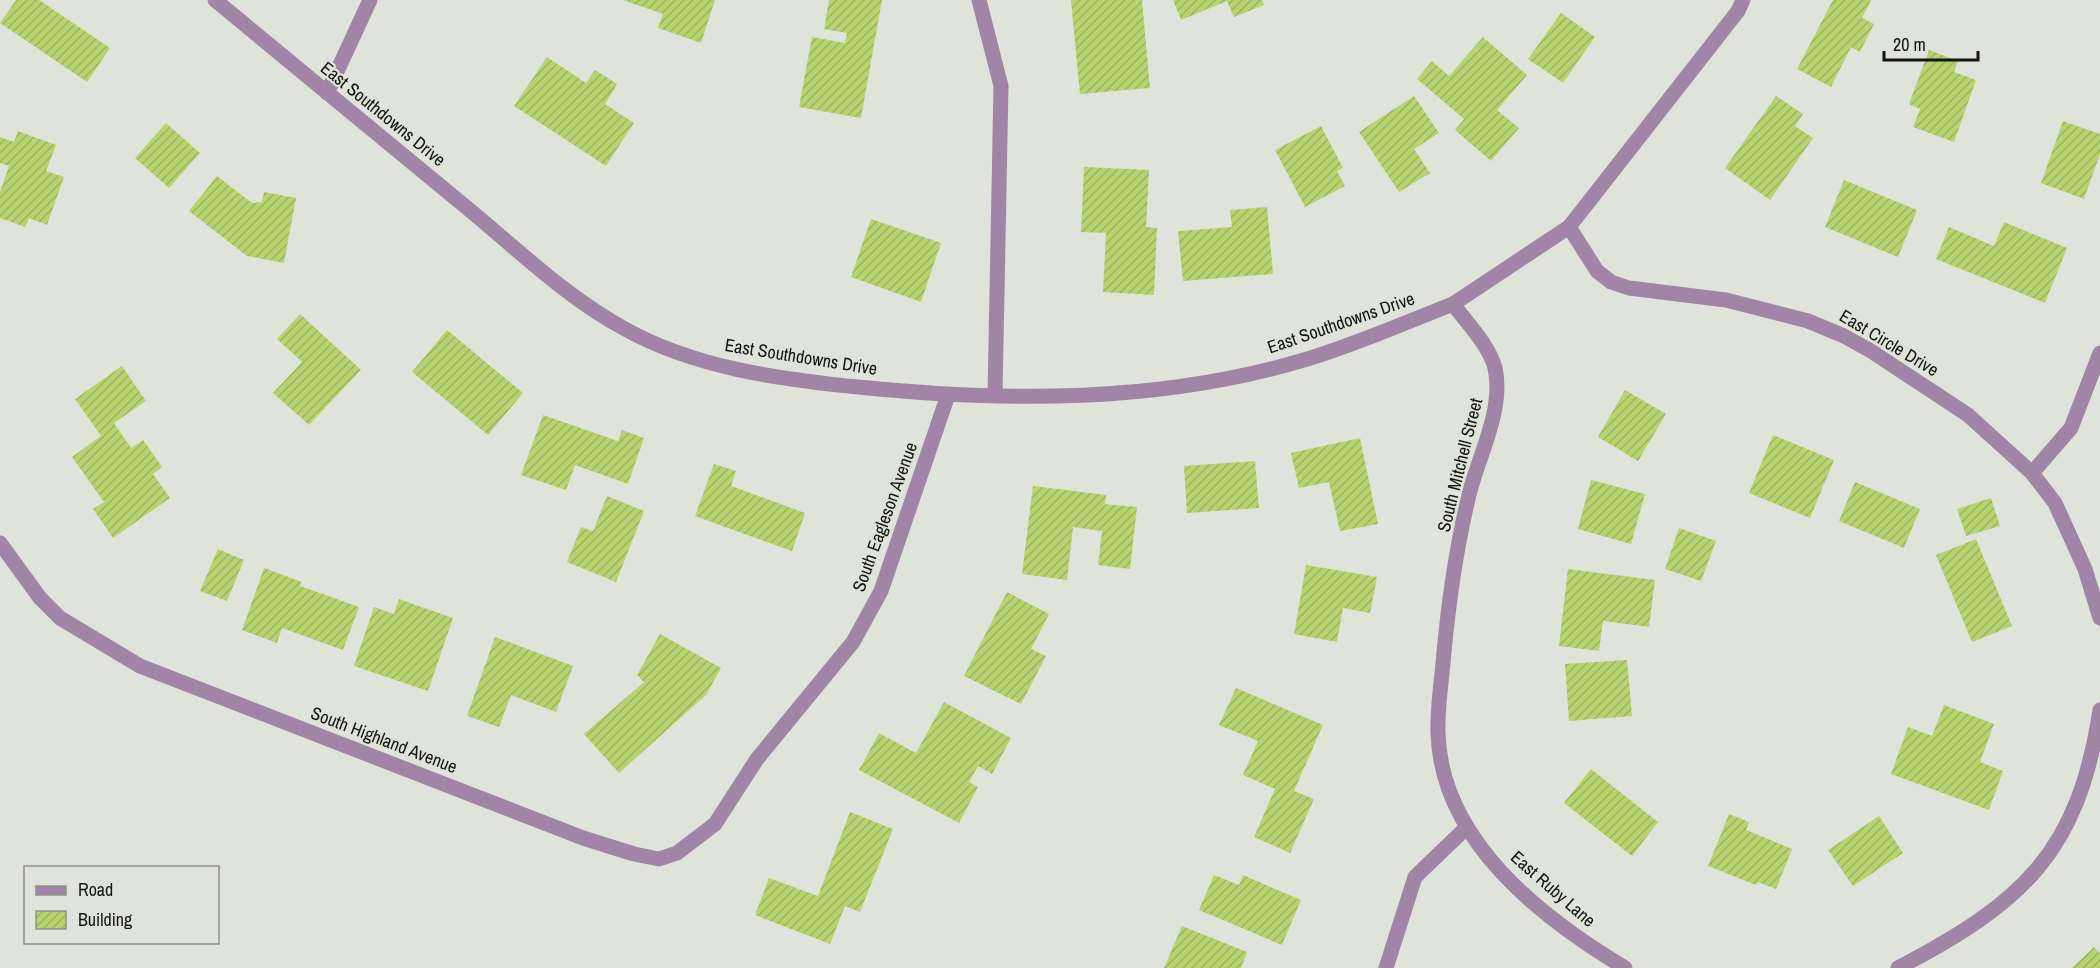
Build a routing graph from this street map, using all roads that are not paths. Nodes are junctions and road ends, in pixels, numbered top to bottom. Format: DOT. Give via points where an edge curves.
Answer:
graph roads {
  1 [pos="215,0"];
  2 [pos="370,0"];
  3 [pos="979,0"];
  4 [pos="1743,0"];
  5 [pos="327,93"];
  6 [pos="1569,227"];
  7 [pos="1453,304"];
  8 [pos="2100,352"];
  9 [pos="948,395"];
  10 [pos="995,395"];
  11 [pos="2032,473"];
  12 [pos="0,543"];
  13 [pos="2100,618"];
  14 [pos="2100,710"];
  15 [pos="757,759"];
  16 [pos="1467,827"];
  17 [pos="1386,968"];
  18 [pos="1625,968"];
  19 [pos="1898,968"];
  1 -- 5 [label="street, East Southdowns Drive"];
  2 -- 5 [label="street"];
  3 -- 10 [label="street" via="1001,86"];
  4 -- 6 [label="street"];
  5 -- 9 [label="street, East Southdowns Drive" via="531,260 624,329 696,358 748,372 823,384"];
  6 -- 7 [label="street"];
  6 -- 11 [label="street, East Circle Drive" via="1597,270 1611,282 1768,309 1844,336 1968,415"];
  7 -- 10 [label="street, East Southdowns Drive" via="1303,360 1202,383 1102,396"];
  7 -- 16 [label="street, South Mitchell Street" via="1495,367 1497,398 1470,493 1447,618 1438,723 1443,768"];
  8 -- 11 [label="street" via="2071,428"];
  9 -- 10 [label="street, East Southdowns Drive"];
  9 -- 15 [label="street, South Eagleson Avenue" via="881,591 853,642"];
  11 -- 13 [label="street, East Circle Drive" via="2055,503 2071,536"];
  12 -- 15 [label="street, South Highland Avenue" via="39,598 60,618 140,666 583,838 634,854 659,859 696,841 716,824"];
  14 -- 19 [label="street" via="2082,787 2056,846 2034,874 1983,919"];
  16 -- 17 [label="street" via="1415,877"];
  16 -- 18 [label="street, East Ruby Lane" via="1508,880 1581,939"];
}
